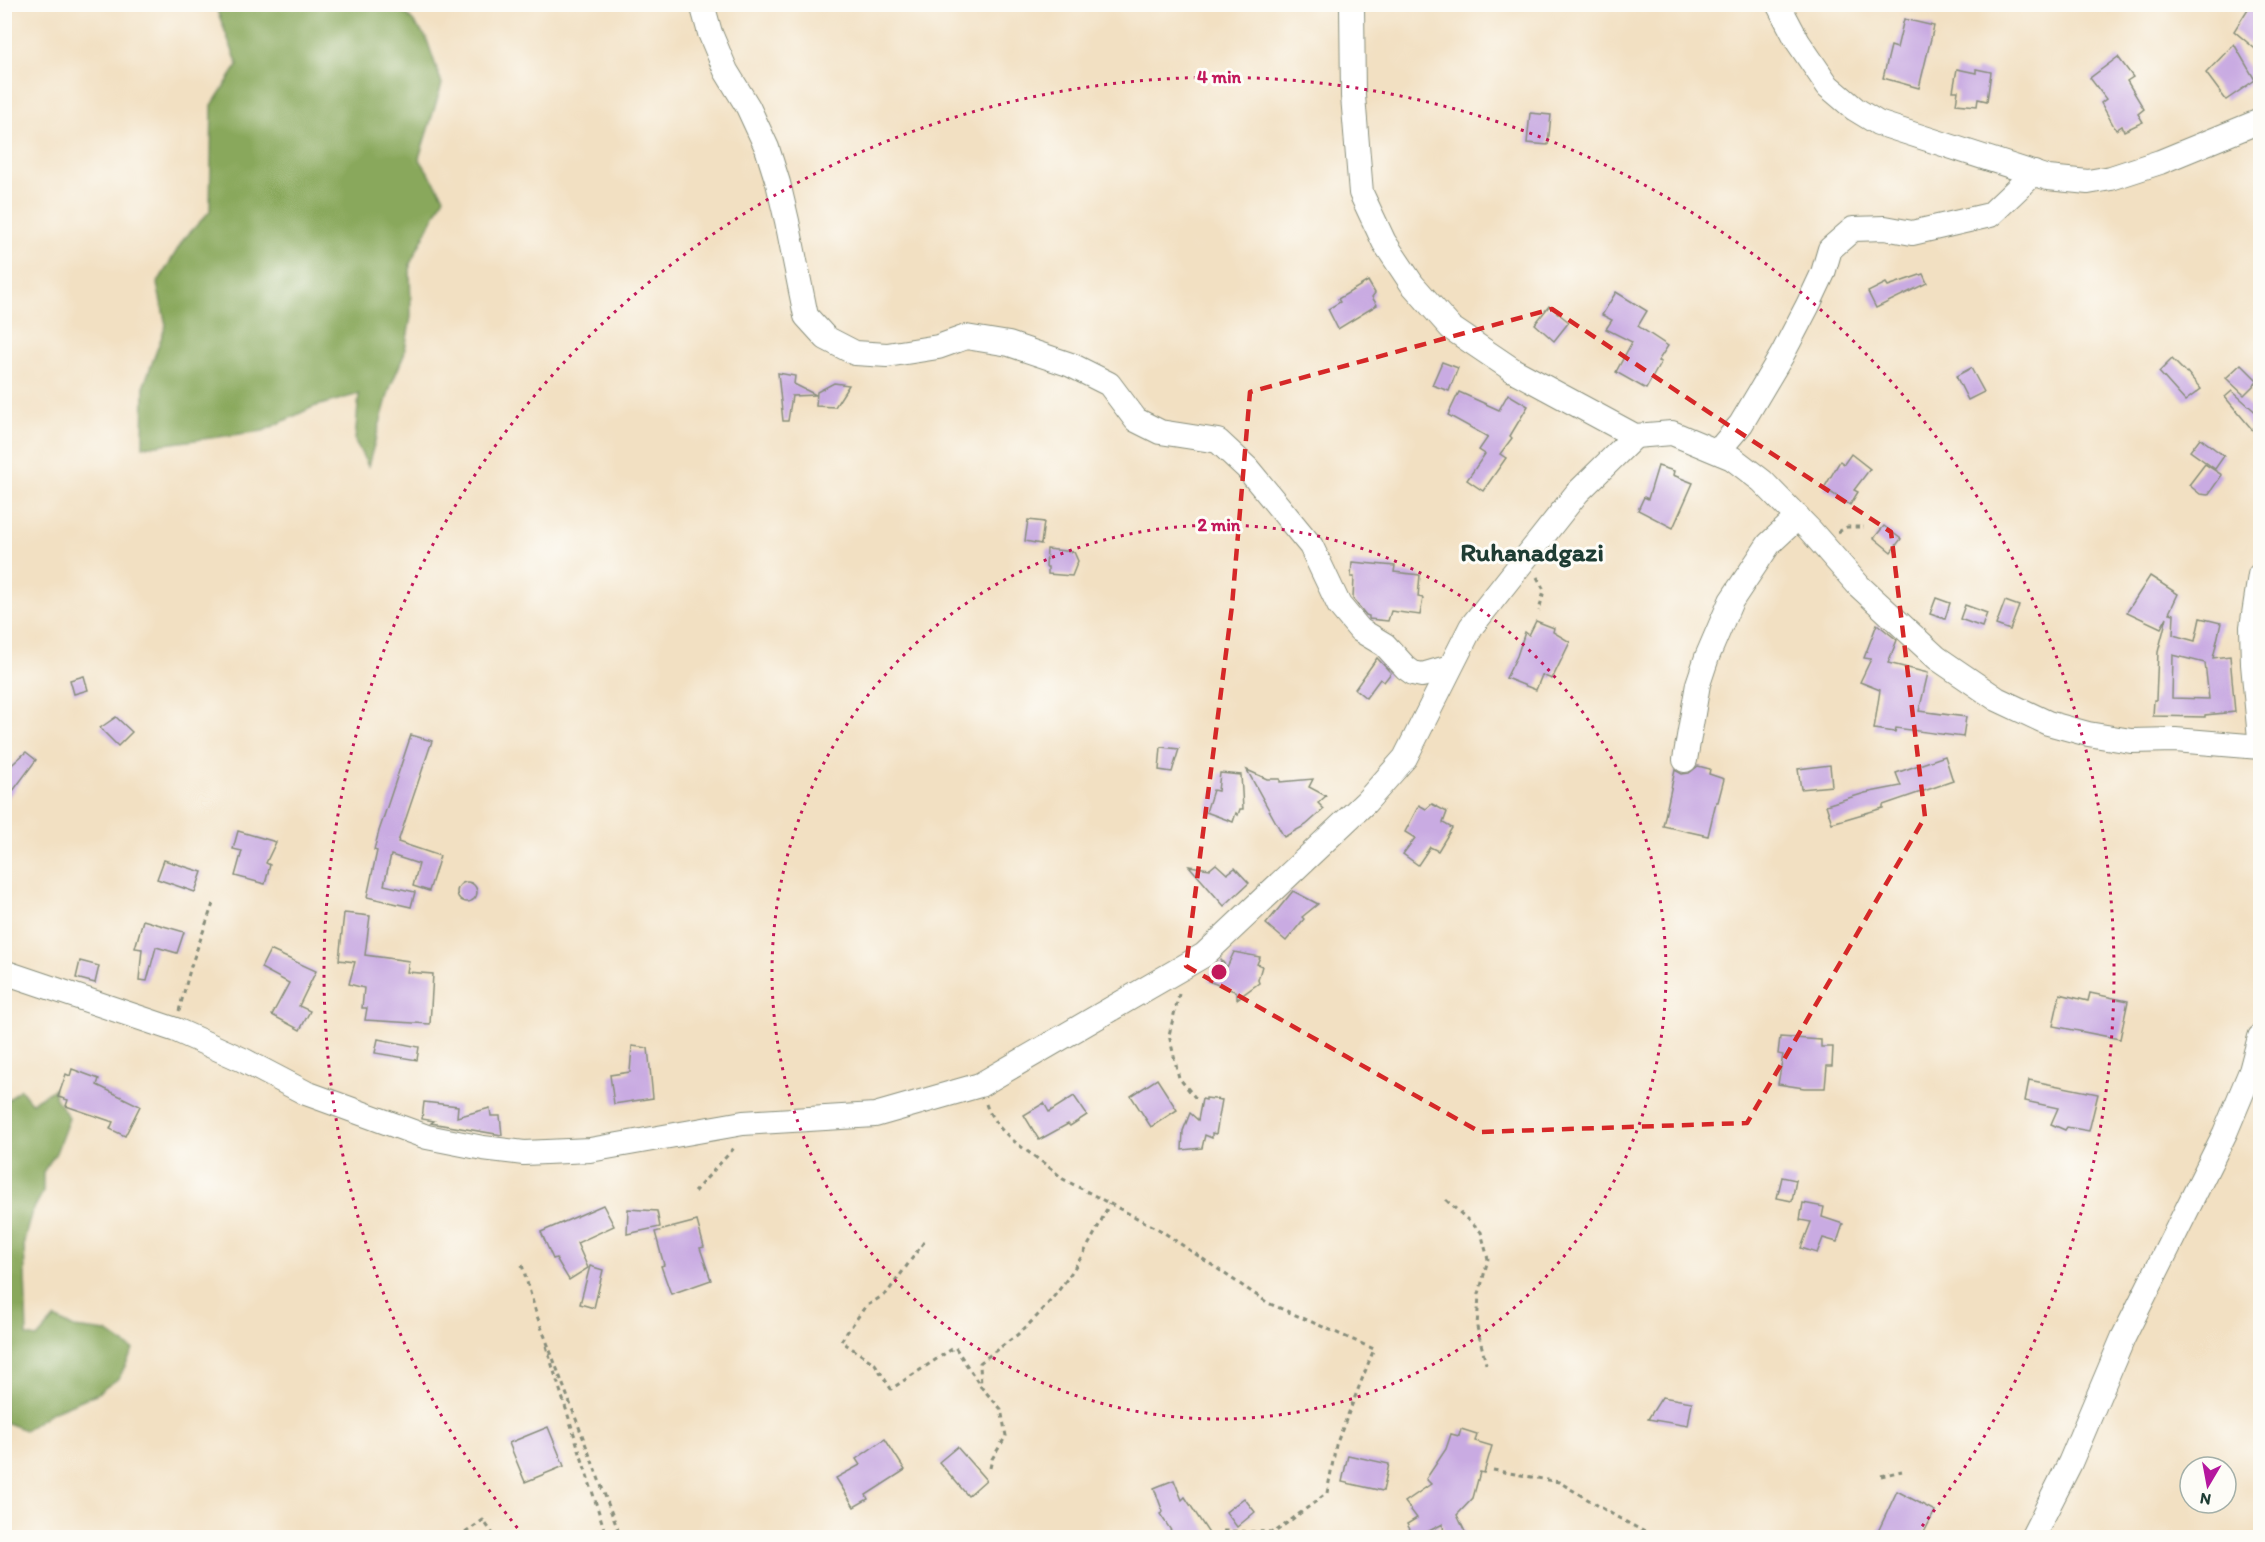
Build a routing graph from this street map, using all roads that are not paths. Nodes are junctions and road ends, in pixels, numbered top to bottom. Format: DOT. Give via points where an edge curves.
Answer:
graph roads {
  1 [pos="702,4"];
  2 [pos="1352,4"];
  3 [pos="1778,4"];
  4 [pos="2260,121"];
  5 [pos="2034,173"];
  6 [pos="1635,436"];
  7 [pos="1721,453"];
  8 [pos="1798,517"];
  9 [pos="2260,575"];
  10 [pos="1450,667"];
  11 [pos="2260,738"];
  12 [pos="2260,747"];
  13 [pos="1685,760"];
  14 [pos="4,972"];
  15 [pos="2260,1037"];
  16 [pos="2032,1538"];
  1 -- 10 [label="street" via="726,71 767,148 785,212 806,316 826,338 855,353 887,355 938,347 966,337 1009,344 1071,365 1109,384 1136,420 1160,432 1218,441 1247,468 1311,546 1339,605 1360,630 1384,645 1413,673 1422,675"];
  2 -- 6 [label="street" via="1353,96 1361,193 1384,242 1412,284 1451,328 1513,370"];
  3 -- 5 [label="street" via="1828,86 1855,109 1878,123"];
  4 -- 5 [label="street" via="2111,178 2088,182"];
  5 -- 7 [label="street" via="1990,215 1912,233 1885,228 1853,229 1830,249 1818,284 1782,355"];
  6 -- 7 [label="street" via="1672,433"];
  6 -- 10 [label="street" via="1577,493 1471,627"];
  7 -- 8 [label="street" via="1762,481"];
  8 -- 12 [label="street" via="1859,586 1937,658 1997,699 2048,723 2088,734 2131,741 2175,740"];
  8 -- 13 [label="street" via="1769,544 1731,601 1698,684"];
  9 -- 11 [label="street" via="2252,627"];
  10 -- 14 [label="street" via="1405,758 1388,778 1204,955 980,1085 875,1115 743,1123 590,1150 524,1153 483,1148 427,1137 306,1093 176,1030"];
  15 -- 16 [label="street" via="2251,1071 2224,1133 2123,1338 2070,1463"];
}
